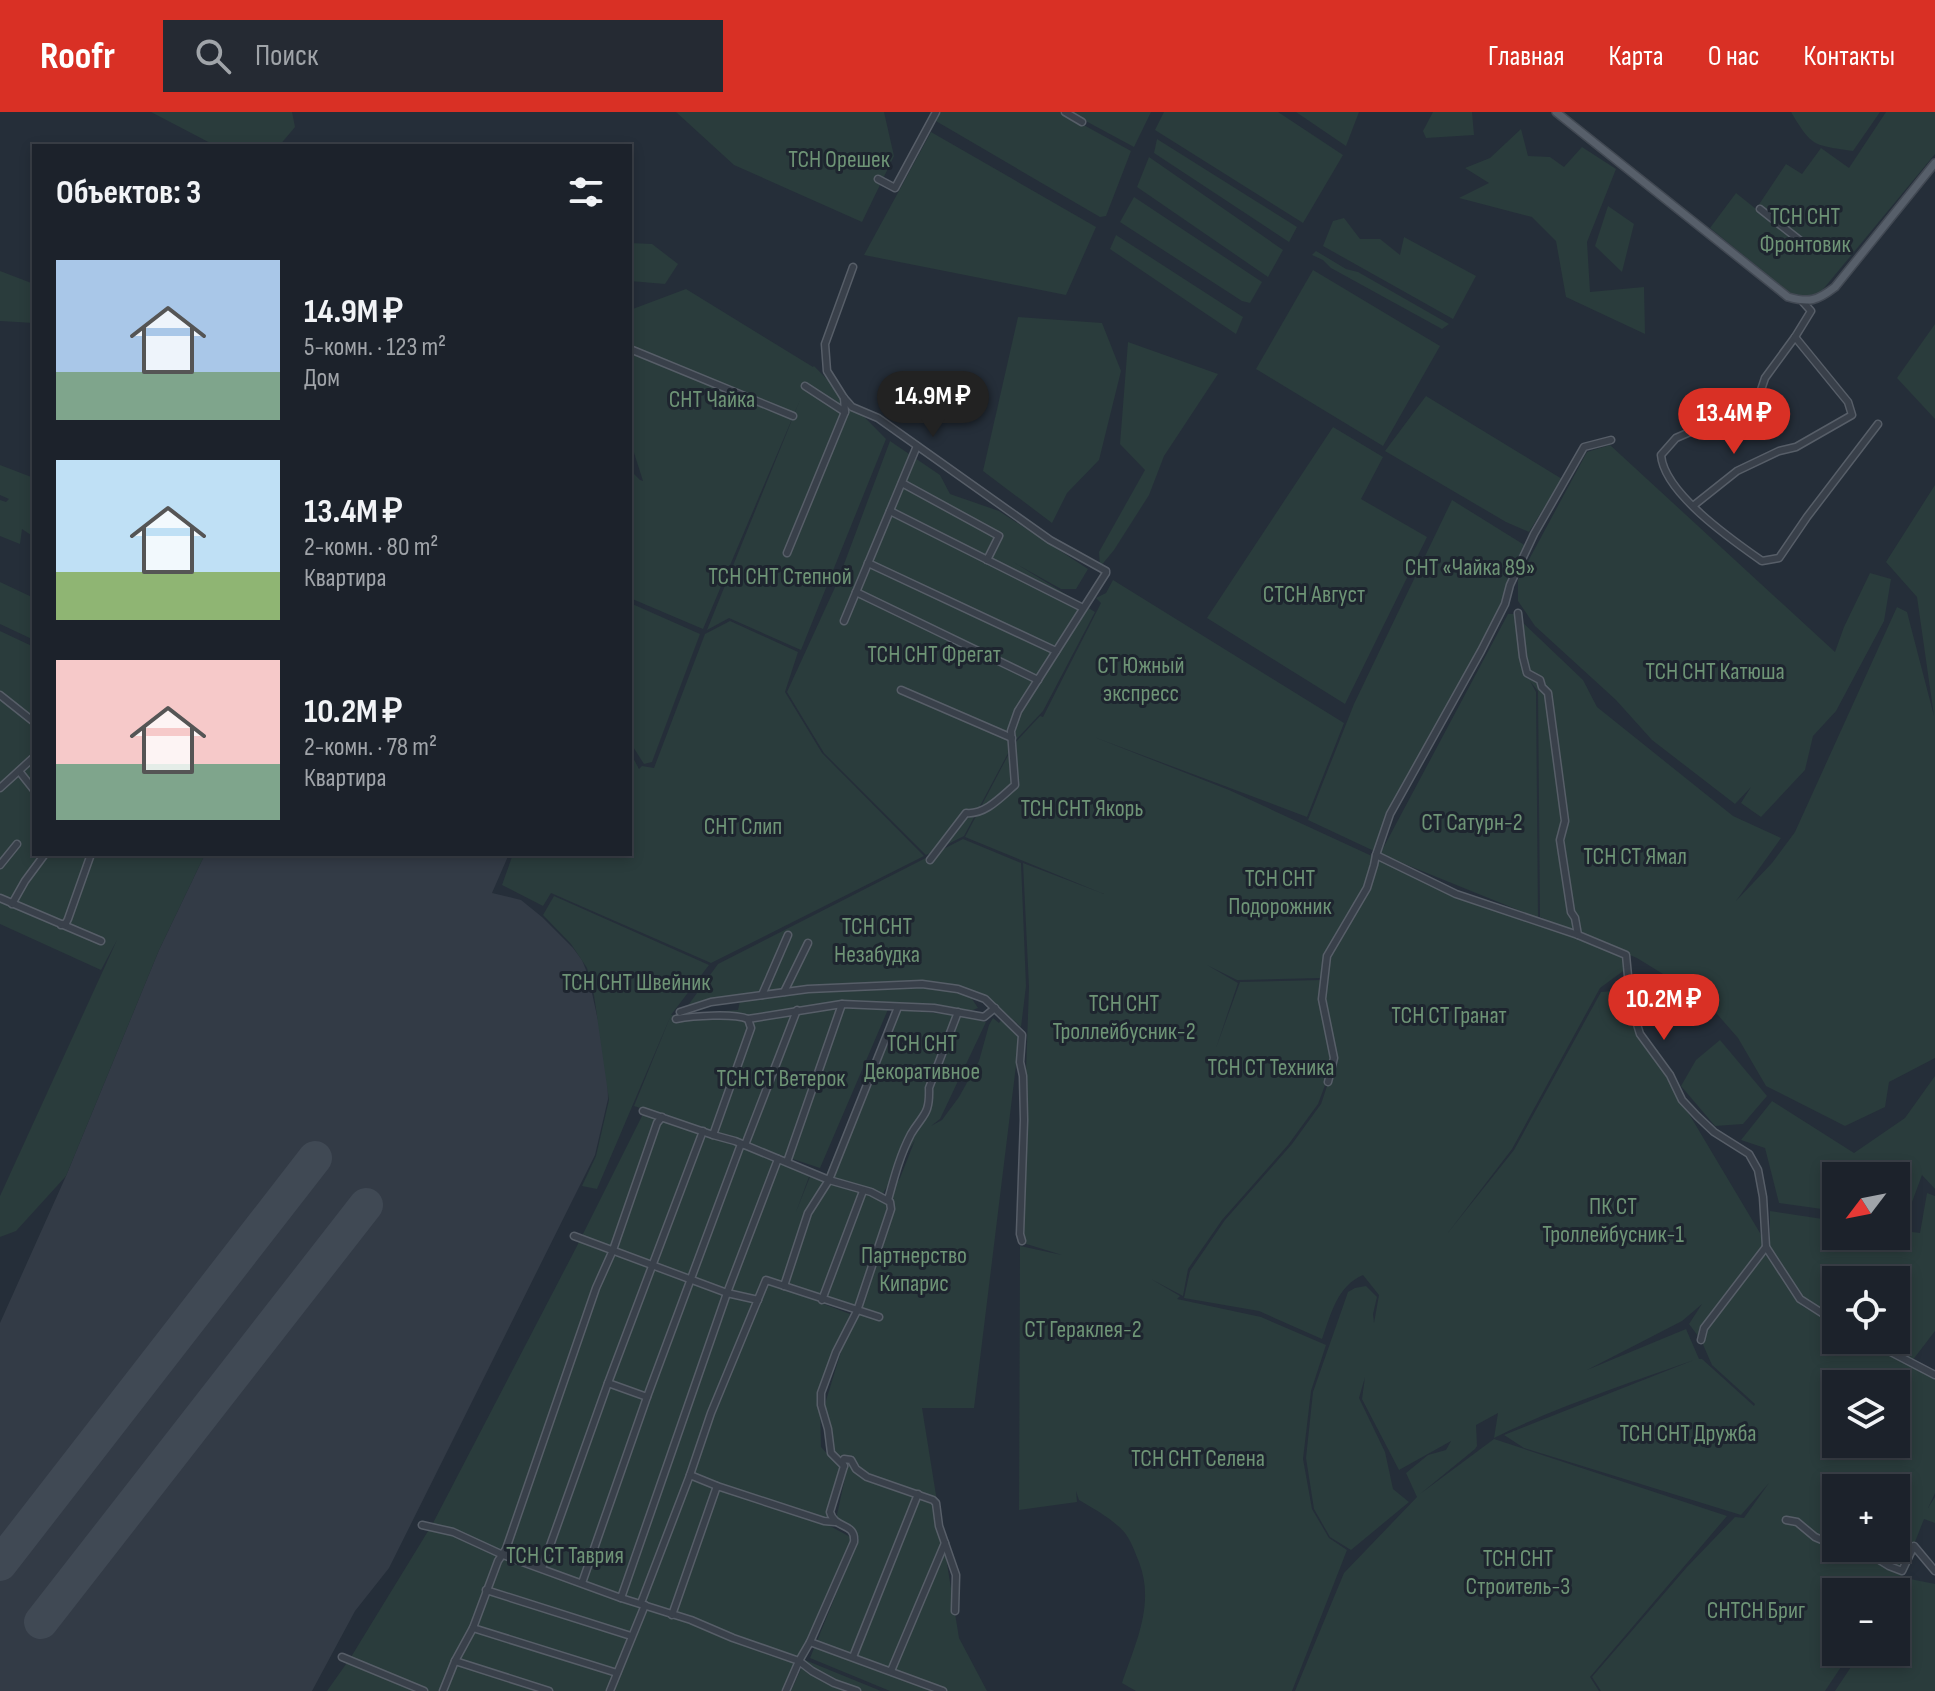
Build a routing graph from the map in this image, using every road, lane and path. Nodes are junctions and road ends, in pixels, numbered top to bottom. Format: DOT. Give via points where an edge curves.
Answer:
graph roads {
  1 [pos="936,112"];
  2 [pos="1065,112"];
  3 [pos="1556,112"];
  4 [pos="1082,122"];
  5 [pos="1935,163"];
  6 [pos="878,179"];
  7 [pos="1760,209"];
  8 [pos="1802,242"];
  9 [pos="853,267"];
  10 [pos="1803,302"];
  11 [pos="1795,337"];
  12 [pos="632,350"];
  13 [pos="805,386"];
  14 [pos="844,398"];
  15 [pos="845,412"];
  16 [pos="793,416"];
  17 [pos="1878,424"];
  18 [pos="1611,440"];
  19 [pos="917,446"];
  20 [pos="902,483"];
  21 [pos="1693,506"];
  22 [pos="890,511"];
  23 [pos="787,553"];
  24 [pos="987,560"];
  25 [pos="868,563"];
  26 [pos="856,592"];
  27 [pos="1083,608"];
  28 [pos="1518,613"];
  29 [pos="844,621"];
  30 [pos="1056,651"];
  31 [pos="1038,680"];
  32 [pos="901,690"];
  33 [pos="0,695"];
  34 [pos="32,720"];
  35 [pos="1012,738"];
  36 [pos="32,759"];
  37 [pos="19,771"];
  38 [pos="32,787"];
  39 [pos="0,788"];
  40 [pos="17,844"];
  41 [pos="1376,855"];
  42 [pos="44,856"];
  43 [pos="90,856"];
  44 [pos="930,860"];
  45 [pos="0,865"];
  46 [pos="0,898"];
  47 [pos="12,904"];
  48 [pos="61,925"];
  49 [pos="788,935"];
  50 [pos="1578,935"];
  51 [pos="101,941"];
  52 [pos="808,943"];
  53 [pos="784,992"];
  54 [pos="762,995"];
  55 [pos="842,1004"];
  56 [pos="898,1007"];
  57 [pos="995,1008"];
  58 [pos="797,1010"];
  59 [pos="958,1012"];
  60 [pos="748,1019"];
  61 [pos="1328,1082"];
  62 [pos="643,1111"];
  63 [pos="662,1117"];
  64 [pos="703,1131"];
  65 [pos="713,1135"];
  66 [pos="743,1145"];
  67 [pos="778,1159"];
  68 [pos="787,1162"];
  69 [pos="829,1180"];
  70 [pos="863,1191"];
  71 [pos="888,1200"];
  72 [pos="574,1236"];
  73 [pos="1022,1241"];
  74 [pos="1766,1247"];
  75 [pos="613,1250"];
  76 [pos="653,1266"];
  77 [pos="690,1279"];
  78 [pos="784,1286"];
  79 [pos="727,1293"];
  80 [pos="758,1300"];
  81 [pos="822,1300"];
  82 [pos="857,1311"];
  83 [pos="1822,1313"];
  84 [pos="879,1317"];
  85 [pos="1701,1340"];
  86 [pos="1895,1354"];
  87 [pos="1935,1375"];
  88 [pos="608,1383"];
  89 [pos="647,1397"];
  90 [pos="844,1466"];
  91 [pos="690,1475"];
  92 [pos="717,1486"];
  93 [pos="918,1494"];
  94 [pos="1786,1520"];
  95 [pos="836,1523"];
  96 [pos="422,1525"];
  97 [pos="1822,1540"];
  98 [pos="945,1543"];
  99 [pos="1910,1554"];
  100 [pos="503,1555"];
  101 [pos="1882,1562"];
  102 [pos="1906,1562"];
  103 [pos="542,1568"];
  104 [pos="1935,1571"];
  105 [pos="582,1583"];
  106 [pos="486,1590"];
  107 [pos="621,1598"];
  108 [pos="643,1604"];
  109 [pos="955,1611"];
  110 [pos="672,1615"];
  111 [pos="473,1628"];
  112 [pos="631,1636"];
  113 [pos="810,1642"];
  114 [pos="853,1657"];
  115 [pos="455,1661"];
  116 [pos="799,1661"];
  117 [pos="338,1665"];
  118 [pos="891,1671"];
  119 [pos="617,1673"];
  120 [pos="527,1688"];
  121 [pos="424,1691"];
  122 [pos="443,1691"];
  123 [pos="549,1691"];
  124 [pos="610,1691"];
  125 [pos="786,1691"];
  126 [pos="857,1691"];
  127 [pos="943,1691"];
  1 -- 6 [label="street" via="895,188"];
  2 -- 4 [label="street"];
  3 -- 10 [label="main road" via="1788,297"];
  5 -- 10 [label="main road" via="1835,287"];
  7 -- 8 [label="street"];
  9 -- 14 [label="street" via="825,344 827,371"];
  10 -- 11 [label="street" via="1811,311"];
  11 -- 21 [label="street" via="1752,405 1676,438 1661,455 1671,483"];
  11 -- 21 [label="street" via="1848,402 1852,415 1796,447 1737,471"];
  12 -- 16 [label="street"];
  13 -- 15 [label="street"];
  14 -- 15 [label="street"];
  14 -- 19 [label="street"];
  15 -- 23 [label="street"];
  17 -- 21 [label="street" via="1779,558 1762,561"];
  18 -- 41 [label="street" via="1584,447 1534,534 1505,604 1390,814"];
  19 -- 20 [label="street"];
  19 -- 27 [label="street" via="1050,540 1106,572"];
  20 -- 22 [label="street"];
  20 -- 24 [label="street" via="999,536"];
  22 -- 24 [label="street"];
  22 -- 25 [label="street"];
  24 -- 27 [label="street"];
  25 -- 26 [label="street"];
  25 -- 30 [label="street"];
  26 -- 29 [label="street"];
  26 -- 31 [label="street"];
  27 -- 30 [label="street"];
  28 -- 50 [label="street" via="1527,673 1548,693 1565,821 1560,840"];
  30 -- 31 [label="street"];
  31 -- 35 [label="street" via="1018,711"];
  32 -- 35 [label="street"];
  33 -- 34 [label="street"];
  35 -- 44 [label="street" via="1015,785 988,807 966,813"];
  36 -- 37 [label="street"];
  37 -- 38 [label="street"];
  37 -- 39 [label="street"];
  40 -- 45 [label="street"];
  41 -- 50 [label="street" via="1456,894"];
  41 -- 61 [label="street" via="1367,888 1327,956 1322,999 1334,1058"];
  42 -- 47 [label="street"];
  43 -- 48 [label="street"];
  46 -- 47 [label="street"];
  47 -- 48 [label="street"];
  48 -- 51 [label="street"];
  49 -- 54 [label="street"];
  50 -- 74 [label="street" via="1626,955 1640,1034 1689,1108 1749,1154 1758,1170"];
  52 -- 53 [label="street"];
  53 -- 54 [label="street"];
  53 -- 57 [label="street" via="922,984 972,993"];
  54 -- 60 [label="street" via="711,1002 678,1015"];
  55 -- 56 [label="street"];
  55 -- 58 [label="street"];
  55 -- 68 [label="street"];
  56 -- 59 [label="street"];
  56 -- 69 [label="street"];
  57 -- 59 [label="street" via="984,1017"];
  57 -- 73 [label="street" via="1022,1035"];
  58 -- 60 [label="street"];
  58 -- 66 [label="street"];
  59 -- 71 [label="street" via="929,1088 927,1113 897,1166"];
  60 -- 65 [label="street" via="751,1028"];
  62 -- 63 [label="street"];
  63 -- 64 [label="street"];
  63 -- 75 [label="street"];
  64 -- 65 [label="street"];
  64 -- 76 [label="street"];
  65 -- 66 [label="street"];
  66 -- 67 [label="street"];
  66 -- 77 [label="street"];
  67 -- 68 [label="street"];
  67 -- 79 [label="street"];
  68 -- 69 [label="street"];
  69 -- 70 [label="street"];
  69 -- 78 [label="street" via="808,1213"];
  70 -- 71 [label="street"];
  70 -- 81 [label="street"];
  71 -- 82 [label="street" via="891,1209"];
  72 -- 75 [label="street"];
  74 -- 83 [label="street" via="1800,1299"];
  74 -- 85 [label="street" via="1704,1328"];
  75 -- 76 [label="street"];
  75 -- 100 [label="street"];
  76 -- 77 [label="street"];
  76 -- 88 [label="street"];
  77 -- 79 [label="street"];
  77 -- 89 [label="street"];
  78 -- 80 [label="street" via="766,1280"];
  78 -- 81 [label="street"];
  79 -- 80 [label="street"];
  79 -- 107 [label="street"];
  80 -- 91 [label="street"];
  81 -- 82 [label="street"];
  82 -- 84 [label="street"];
  82 -- 90 [label="street" via="821,1393 831,1453"];
  86 -- 87 [label="street"];
  88 -- 89 [label="street"];
  88 -- 103 [label="street"];
  89 -- 105 [label="street"];
  90 -- 93 [label="street" via="843,1461 850,1459 867,1477"];
  90 -- 95 [label="street" via="830,1512"];
  91 -- 92 [label="street"];
  91 -- 108 [label="street"];
  92 -- 95 [label="street"];
  92 -- 110 [label="street"];
  93 -- 98 [label="street" via="936,1503"];
  93 -- 114 [label="street"];
  94 -- 97 [label="street"];
  95 -- 113 [label="street" via="851,1530 854,1539"];
  96 -- 100 [label="street" via="453,1532"];
  98 -- 109 [label="street" via="956,1575"];
  98 -- 118 [label="street"];
  99 -- 104 [label="street" via="1914,1546"];
  100 -- 103 [label="street"];
  100 -- 106 [label="street"];
  101 -- 102 [label="street" via="1902,1571"];
  103 -- 105 [label="street"];
  105 -- 107 [label="street"];
  106 -- 111 [label="street"];
  106 -- 112 [label="street"];
  107 -- 108 [label="street"];
  108 -- 110 [label="street"];
  108 -- 112 [label="street"];
  110 -- 116 [label="street"];
  111 -- 115 [label="street"];
  111 -- 119 [label="street"];
  112 -- 119 [label="street"];
  113 -- 114 [label="street"];
  113 -- 116 [label="street"];
  114 -- 118 [label="street"];
  115 -- 120 [label="street"];
  115 -- 122 [label="street"];
  116 -- 125 [label="street"];
  116 -- 126 [label="street"];
  117 -- 121 [label="street" via="345,1659"];
  118 -- 127 [label="street"];
  119 -- 124 [label="street"];
  120 -- 123 [label="street"];
}
